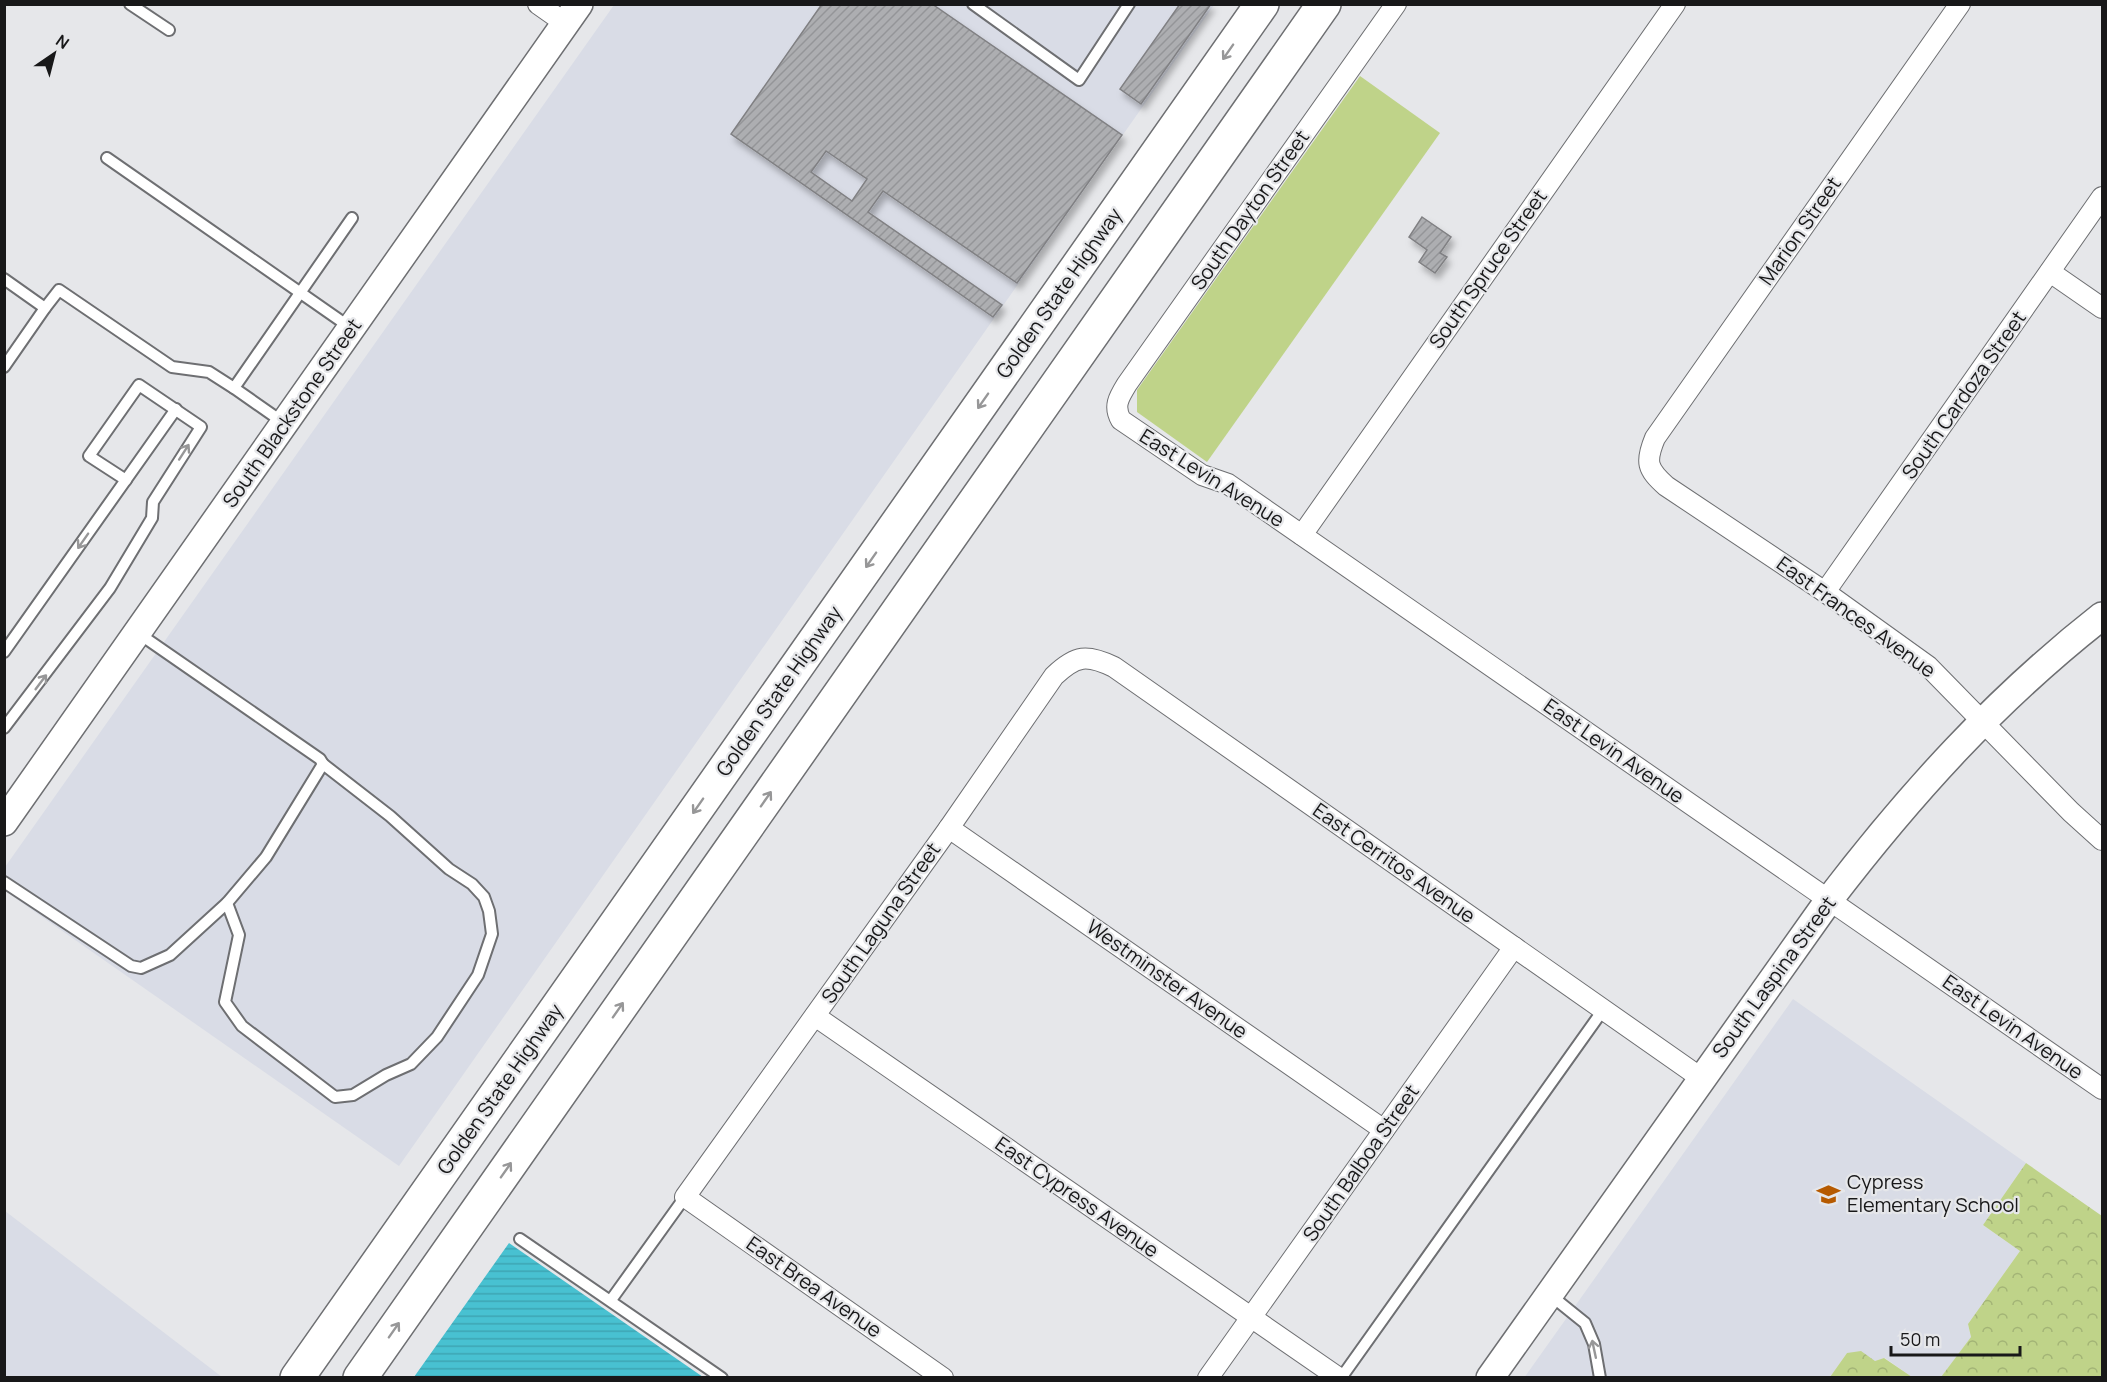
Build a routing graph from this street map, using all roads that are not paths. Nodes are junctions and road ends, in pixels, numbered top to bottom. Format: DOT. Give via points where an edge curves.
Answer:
graph roads {
  1 [pos="130,4"];
  2 [pos="538,4"];
  3 [pos="973,4"];
  4 [pos="1129,4"];
  5 [pos="1262,4"];
  6 [pos="1324,4"];
  7 [pos="1396,4"];
  8 [pos="1675,4"];
  9 [pos="1960,4"];
  10 [pos="572,14"];
  11 [pos="169,30"];
  12 [pos="108,158"];
  13 [pos="2103,197"];
  14 [pos="352,218"];
  15 [pos="2050,272"];
  16 [pos="4,279"];
  17 [pos="300,293"];
  18 [pos="45,308"];
  19 [pos="2103,308"];
  20 [pos="351,329"];
  21 [pos="4,367"];
  22 [pos="234,388"];
  23 [pos="176,409"];
  24 [pos="1121,420"];
  25 [pos="285,423"];
  26 [pos="1648,462"];
  27 [pos="126,480"];
  28 [pos="1302,535"];
  29 [pos="1825,592"];
  30 [pos="2103,616"];
  31 [pos="138,633"];
  32 [pos="4,652"];
  33 [pos="1082,658"];
  34 [pos="1982,721"];
  35 [pos="4,728"];
  36 [pos="323,764"];
  37 [pos="4,822"];
  38 [pos="949,828"];
  39 [pos="2103,840"];
  40 [pos="4,882"];
  41 [pos="1828,900"];
  42 [pos="227,903"];
  43 [pos="1514,947"];
  44 [pos="1603,1010"];
  45 [pos="815,1016"];
  46 [pos="1701,1078"];
  47 [pos="2103,1089"];
  48 [pos="1384,1130"];
  49 [pos="685,1197"];
  50 [pos="520,1239"];
  51 [pos="1549,1294"];
  52 [pos="611,1300"];
  53 [pos="1251,1317"];
  54 [pos="297,1377"];
  55 [pos="360,1377"];
  56 [pos="722,1377"];
  57 [pos="943,1377"];
  58 [pos="1208,1377"];
  59 [pos="1340,1377"];
  60 [pos="1490,1377"];
  61 [pos="1600,1377"];
  1 -- 11 [label="lane"];
  2 -- 10 [label="street"];
  3 -- 4 [label="lane" via="1079,80"];
  5 -- 54 [label="highway, Golden State Highway, one-way"];
  55 -- 6 [label="highway, one-way"];
  7 -- 24 [label="street, South Dayton Street" via="1127,384 1117,404"];
  8 -- 28 [label="street, South Spruce Street"];
  9 -- 26 [label="street, Marion Street" via="1654,438"];
  10 -- 20 [label="street, South Blackstone Street"];
  12 -- 17 [label="lane"];
  13 -- 15 [label="street, South Cardoza Street"];
  14 -- 17 [label="lane"];
  15 -- 19 [label="street"];
  15 -- 29 [label="street, South Cardoza Street"];
  16 -- 18 [label="lane"];
  17 -- 20 [label="lane"];
  17 -- 22 [label="lane"];
  18 -- 21 [label="lane"];
  18 -- 22 [label="lane" via="59,290 172,367 209,372"];
  20 -- 25 [label="street, South Blackstone Street"];
  22 -- 25 [label="lane"];
  23 -- 27 [label="lane"];
  23 -- 27 [label="lane" via="140,385 89,456"];
  35 -- 23 [label="lane, one-way" via="110,588 152,518 153,502 201,427"];
  24 -- 28 [label="street, East Levin Avenue" via="1202,475 1228,484"];
  25 -- 31 [label="street, South Blackstone Street"];
  26 -- 29 [label="street, East Frances Avenue" via="1653,475 1666,486"];
  27 -- 32 [label="lane, one-way"];
  28 -- 41 [label="street, East Levin Avenue"];
  29 -- 34 [label="street, East Frances Avenue" via="1928,666"];
  30 -- 34 [label="street, South Laspina Street"];
  31 -- 36 [label="lane"];
  31 -- 37 [label="street, South Blackstone Street"];
  33 -- 38 [label="street, South Laguna Street" via="1066,664 1054,676"];
  33 -- 43 [label="street, East Cerritos Avenue" via="1114,667"];
  34 -- 39 [label="street, East Frances Avenue"];
  34 -- 41 [label="street, South Laspina Street" via="1906,802"];
  36 -- 42 [label="lane" via="266,857"];
  36 -- 42 [label="lane" via="484,897 492,934 478,975 437,1037 411,1065 353,1095 335,1097 242,1026 225,1002 239,935"];
  38 -- 45 [label="street, South Laguna Street"];
  38 -- 48 [label="street, Westminster Avenue"];
  40 -- 42 [label="lane" via="131,966 141,968 170,955"];
  41 -- 46 [label="street, South Laspina Street"];
  41 -- 47 [label="street, East Levin Avenue"];
  43 -- 44 [label="street, East Cerritos Avenue"];
  43 -- 48 [label="street, South Balboa Street"];
  44 -- 46 [label="street, East Cerritos Avenue"];
  44 -- 59 [label="lane"];
  45 -- 49 [label="street, South Laguna Street"];
  45 -- 53 [label="street, East Cypress Avenue"];
  46 -- 51 [label="street, South Laspina Street"];
  48 -- 53 [label="street, South Balboa Street"];
  49 -- 52 [label="lane"];
  49 -- 57 [label="street, East Brea Avenue"];
  50 -- 52 [label="lane"];
  51 -- 60 [label="street, South Laspina Street"];
  61 -- 51 [label="lane, one-way" via="1594,1344 1585,1323"];
  52 -- 56 [label="lane"];
  53 -- 58 [label="street, South Balboa Street"];
  53 -- 59 [label="street, East Cypress Avenue"];
}
